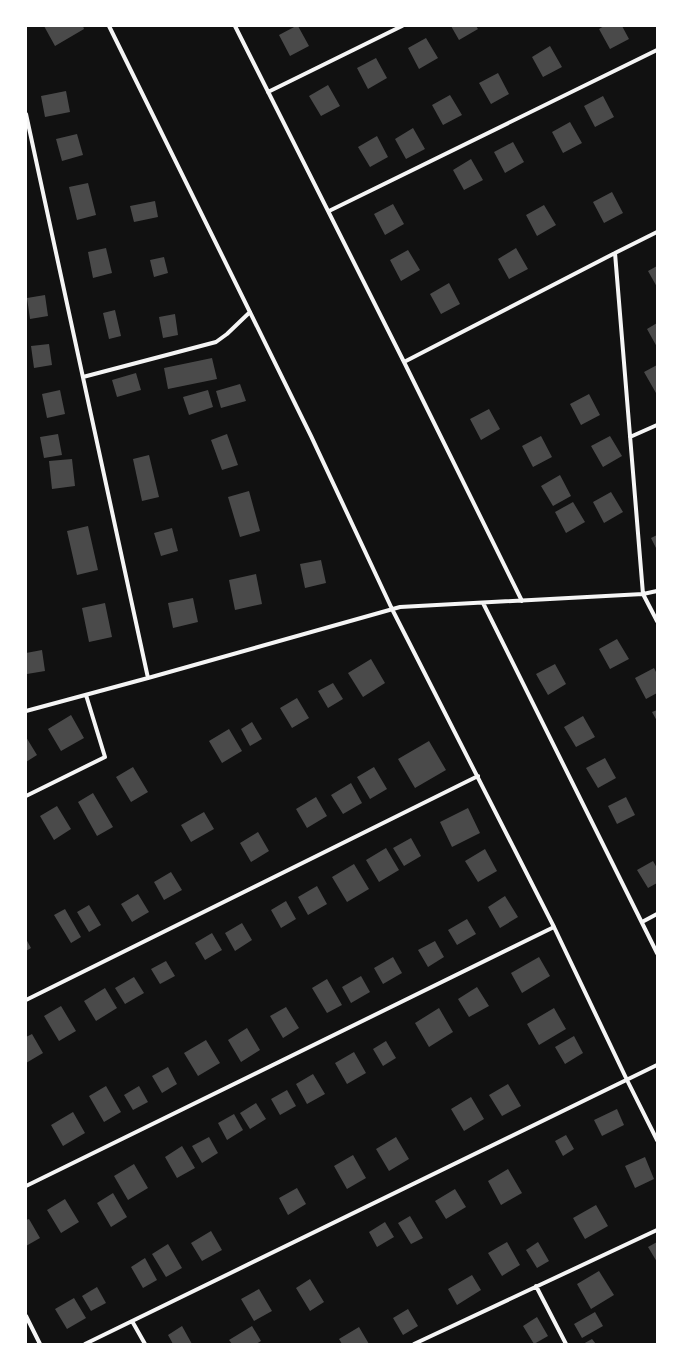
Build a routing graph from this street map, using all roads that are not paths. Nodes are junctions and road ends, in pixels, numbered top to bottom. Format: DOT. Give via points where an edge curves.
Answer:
graph roads {
  1 [pos="109,26"];
  2 [pos="234,26"];
  3 [pos="402,26"];
  4 [pos="657,50"];
  5 [pos="268,92"];
  6 [pos="26,114"];
  7 [pos="329,212"];
  8 [pos="657,232"];
  9 [pos="614,253"];
  10 [pos="250,312"];
  11 [pos="404,362"];
  12 [pos="83,377"];
  13 [pos="657,424"];
  14 [pos="630,437"];
  15 [pos="657,591"];
  16 [pos="643,594"];
  17 [pos="522,601"];
  18 [pos="483,603"];
  19 [pos="392,609"];
  20 [pos="657,621"];
  21 [pos="148,678"];
  22 [pos="86,695"];
  23 [pos="26,711"];
  24 [pos="478,776"];
  25 [pos="26,796"];
  26 [pos="657,914"];
  27 [pos="642,922"];
  28 [pos="554,927"];
  29 [pos="657,954"];
  30 [pos="26,1000"];
  31 [pos="657,1065"];
  32 [pos="627,1080"];
  33 [pos="657,1140"];
  34 [pos="26,1186"];
  35 [pos="657,1230"];
  36 [pos="536,1286"];
  37 [pos="26,1316"];
  38 [pos="132,1321"];
  39 [pos="40,1344"];
  40 [pos="85,1344"];
  41 [pos="145,1344"];
  42 [pos="414,1344"];
  43 [pos="566,1344"];
  1 -- 10 [label="street"];
  2 -- 5 [label="street"];
  3 -- 5 [label="street"];
  4 -- 7 [label="street"];
  5 -- 7 [label="street"];
  6 -- 12 [label="street"];
  7 -- 11 [label="street"];
  8 -- 9 [label="street"];
  9 -- 11 [label="street"];
  9 -- 14 [label="street"];
  10 -- 12 [label="street" via="216,342"];
  10 -- 19 [label="street"];
  11 -- 17 [label="street"];
  12 -- 21 [label="street"];
  13 -- 14 [label="street"];
  14 -- 16 [label="street"];
  15 -- 16 [label="street"];
  16 -- 17 [label="street"];
  16 -- 20 [label="street"];
  17 -- 18 [label="street"];
  18 -- 19 [label="street"];
  18 -- 27 [label="street"];
  19 -- 21 [label="street"];
  19 -- 24 [label="street"];
  21 -- 22 [label="street"];
  22 -- 23 [label="street"];
  22 -- 25 [label="street" via="105,757"];
  24 -- 28 [label="street"];
  24 -- 30 [label="street"];
  26 -- 27 [label="street"];
  27 -- 29 [label="street"];
  28 -- 32 [label="street"];
  28 -- 34 [label="street"];
  31 -- 32 [label="street"];
  32 -- 33 [label="street"];
  32 -- 38 [label="street"];
  35 -- 36 [label="street"];
  36 -- 42 [label="street"];
  36 -- 43 [label="street"];
  37 -- 39 [label="street"];
  38 -- 40 [label="street"];
  38 -- 41 [label="street"];
}
